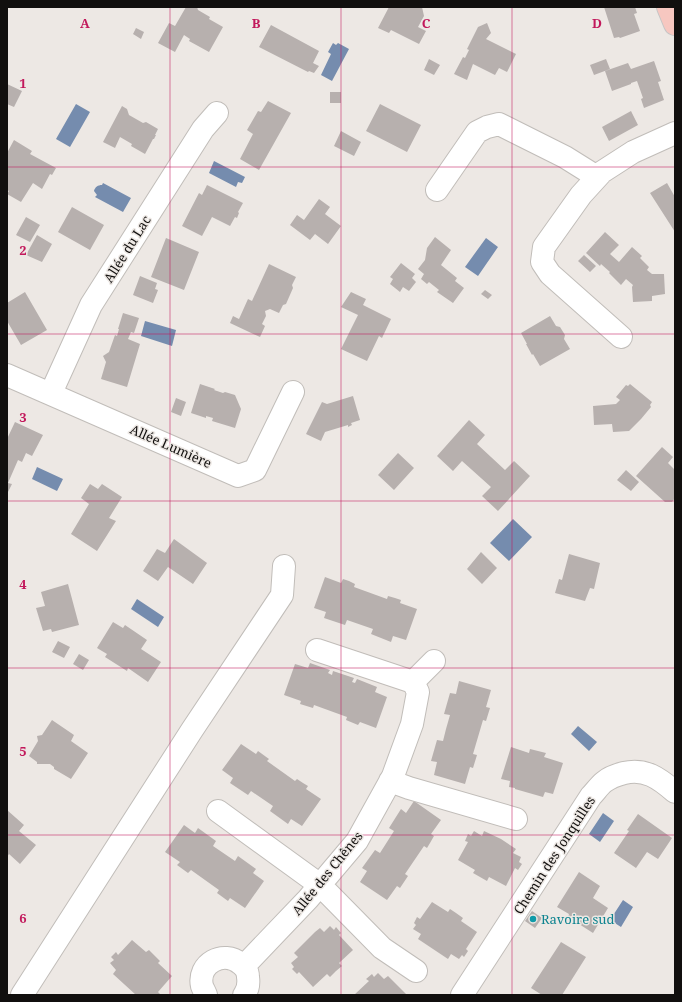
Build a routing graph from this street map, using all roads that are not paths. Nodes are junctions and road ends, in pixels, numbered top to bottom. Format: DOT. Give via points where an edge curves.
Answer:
graph roads {
  1 [pos="668,7"];
  2 [pos="675,24"];
  3 [pos="217,113"];
  4 [pos="675,132"];
  5 [pos="597,177"];
  6 [pos="438,190"];
  7 [pos="621,337"];
  8 [pos="7,375"];
  9 [pos="293,392"];
  10 [pos="51,394"];
  11 [pos="284,566"];
  12 [pos="317,650"];
  13 [pos="434,661"];
  14 [pos="413,682"];
  15 [pos="390,781"];
  16 [pos="675,792"];
  17 [pos="218,811"];
  18 [pos="516,819"];
  19 [pos="320,885"];
  20 [pos="244,966"];
  21 [pos="416,971"];
  22 [pos="22,995"];
  23 [pos="206,995"];
  24 [pos="244,995"];
  25 [pos="462,995"];
  1 -- 2 [label="main road"];
  3 -- 10 [label="street, Allée du Lac" via="203,129 91,305"];
  4 -- 5 [label="street" via="632,152"];
  5 -- 6 [label="street" via="565,157 499,124 477,132"];
  5 -- 7 [label="street" via="544,247 542,262 550,274"];
  8 -- 10 [label="street, Allée Lumière"];
  9 -- 10 [label="street, Allée Lumière" via="255,470 238,476"];
  11 -- 22 [label="street" via="282,595"];
  12 -- 14 [label="street"];
  13 -- 14 [label="street"];
  14 -- 15 [label="street, Allée des Chênes" via="418,692 412,724"];
  15 -- 18 [label="street"];
  15 -- 19 [label="street, Allée des Chênes" via="357,841"];
  16 -- 25 [label="street, Chemin des Jonquilles" via="656,777 643,772 614,776 604,782 591,796"];
  17 -- 19 [label="street"];
  19 -- 20 [label="street, Allée des Chênes"];
  19 -- 21 [label="street" via="382,948"];
  20 -- 23 [label="street" via="225,957 206,966 202,976 202,987"];
  20 -- 24 [label="street" via="249,984"];
}
